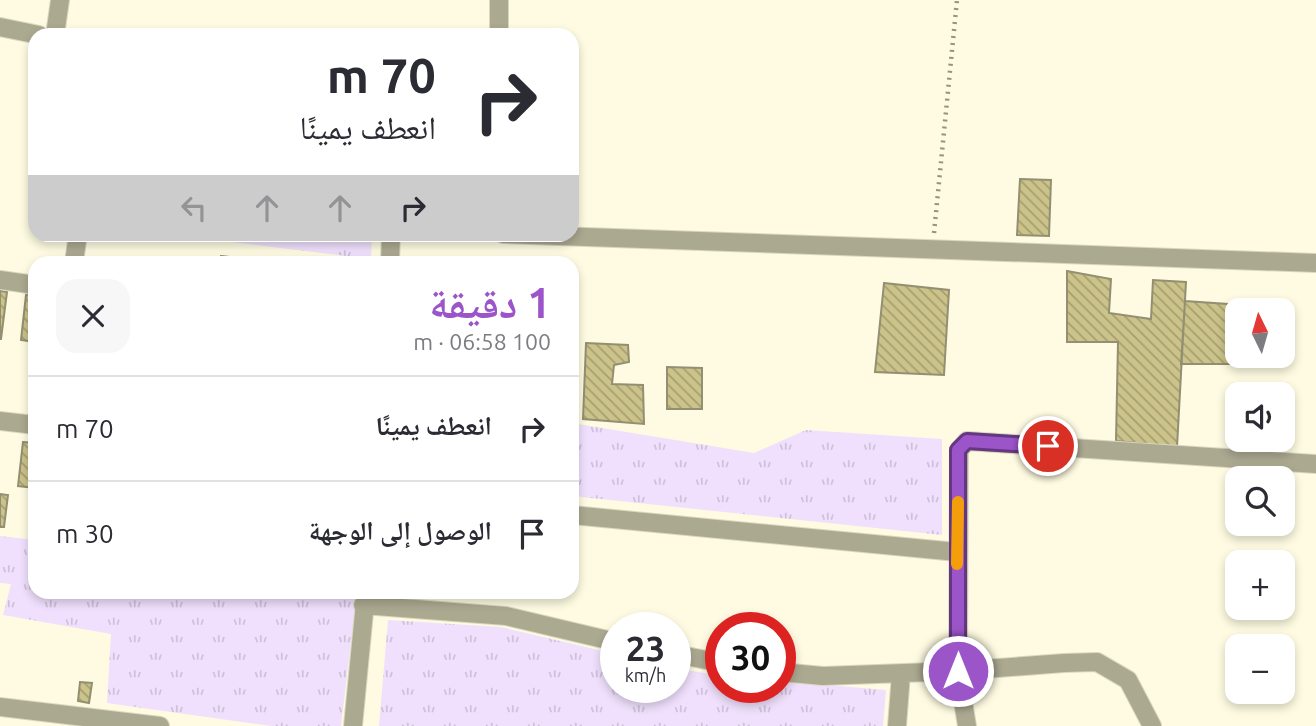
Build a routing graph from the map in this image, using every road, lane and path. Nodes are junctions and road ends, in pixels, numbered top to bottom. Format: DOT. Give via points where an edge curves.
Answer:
graph roads {
  1 [pos="60,0"];
  2 [pos="499,0"];
  3 [pos="957,0"];
  4 [pos="0,27"];
  5 [pos="56,28"];
  6 [pos="499,28"];
  7 [pos="28,33"];
  8 [pos="579,237"];
  9 [pos="932,251"];
  10 [pos="1316,263"];
  11 [pos="0,280"];
  12 [pos="28,284"];
  13 [pos="0,421"];
  14 [pos="28,424"];
  15 [pos="1316,464"];
  16 [pos="579,516"];
  17 [pos="957,552"];
  18 [pos="365,599"];
  19 [pos="373,599"];
  20 [pos="600,638"];
  21 [pos="958,671"];
  22 [pos="796,673"];
  23 [pos="901,674"];
  24 [pos="0,707"];
  25 [pos="160,726"];
  26 [pos="353,726"];
  27 [pos="897,726"];
  28 [pos="967,726"];
  29 [pos="1152,726"];
  1 -- 5 [label="street"];
  2 -- 6 [label="street"];
  3 -- 9 [label="path"];
  4 -- 7 [label="street"];
  8 -- 9 [label="street"];
  9 -- 10 [label="street"];
  11 -- 12 [label="street"];
  13 -- 14 [label="street"];
  15 -- 17 [label="street" via="967,441 958,450"];
  16 -- 17 [label="street"];
  17 -- 21 [label="street"];
  18 -- 26 [label="street"];
  19 -- 20 [label="street" via="506,616"];
  21 -- 23 [label="street"];
  21 -- 28 [label="street"];
  21 -- 29 [label="street" via="1097,662 1129,680"];
  22 -- 23 [label="street"];
  23 -- 27 [label="street"];
  24 -- 25 [label="street"];
}
